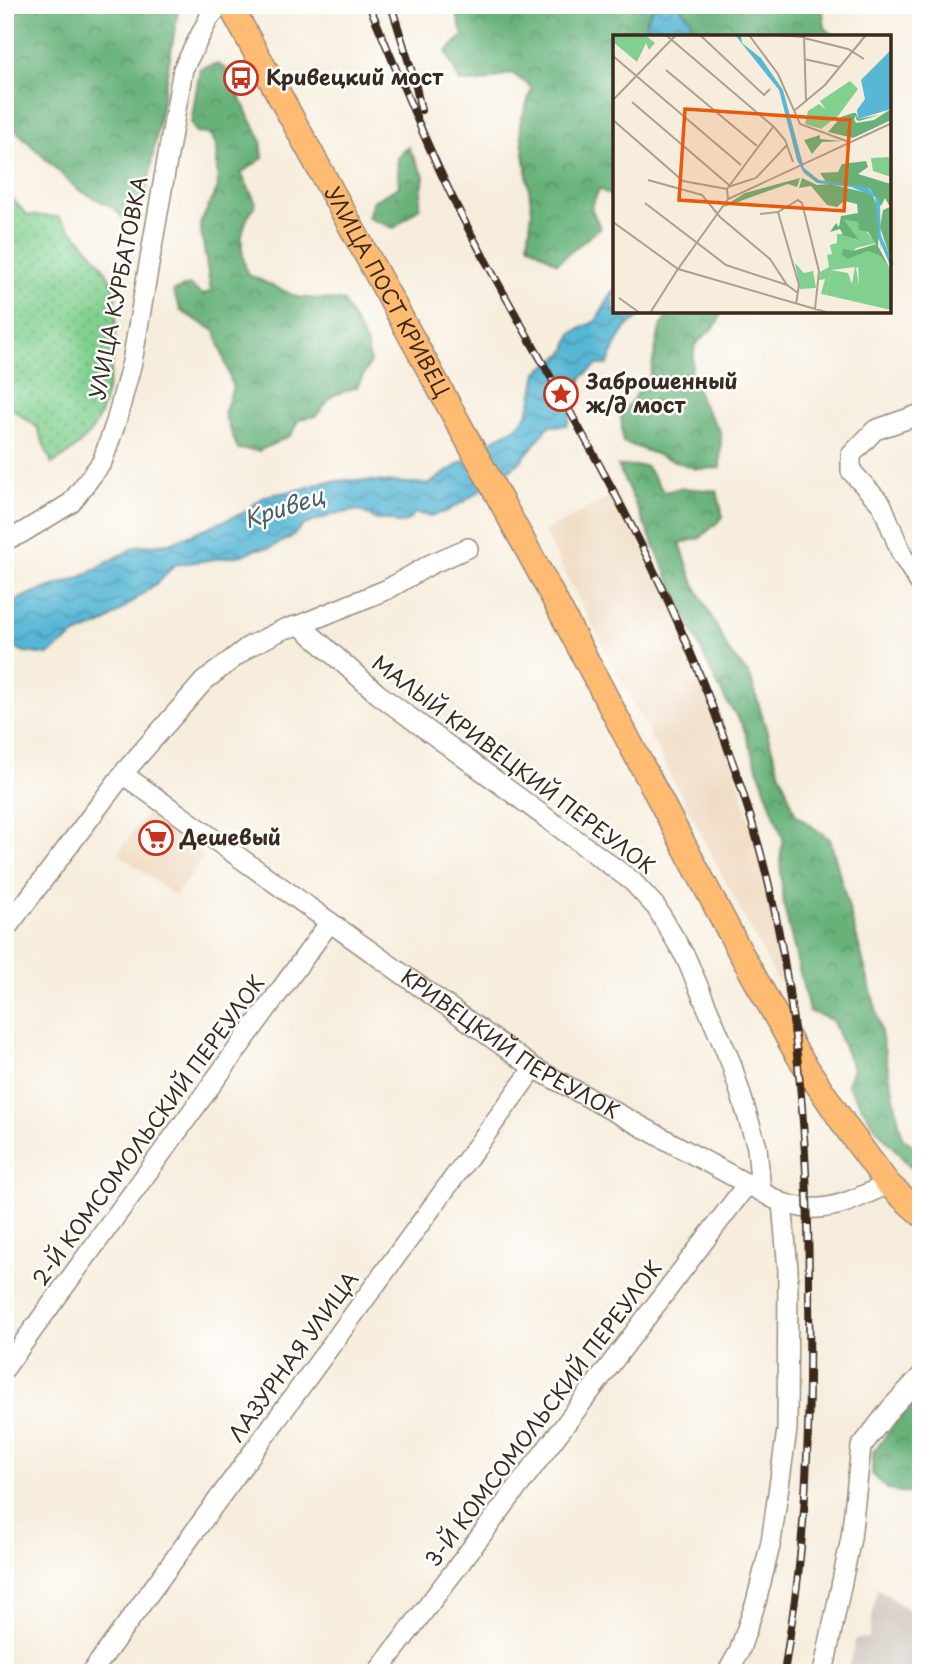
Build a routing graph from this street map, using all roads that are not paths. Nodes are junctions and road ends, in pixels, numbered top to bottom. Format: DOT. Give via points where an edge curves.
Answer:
graph roads {
  1 [pos="220,5"];
  2 [pos="230,5"];
  3 [pos="921,414"];
  4 [pos="5,540"];
  5 [pos="468,548"];
  6 [pos="921,585"];
  7 [pos="300,625"];
  8 [pos="124,775"];
  9 [pos="330,922"];
  10 [pos="5,930"];
  11 [pos="534,1068"];
  12 [pos="888,1184"];
  13 [pos="755,1187"];
  14 [pos="782,1203"];
  15 [pos="921,1214"];
  16 [pos="5,1368"];
  17 [pos="921,1376"];
  18 [pos="91,1673"];
  19 [pos="377,1673"];
  20 [pos="727,1673"];
  21 [pos="823,1673"];
  1 -- 4 [label="street, УЛИЦА КУРБАТОВКА" via="183,69 132,362 102,462 71,503"];
  2 -- 12 [label="main road, УЛИЦА ПОСТ КРИВЕЦ" via="796,1052"];
  3 -- 6 [label="street" via="875,430 851,455 851,471 882,505 902,555"];
  5 -- 7 [label="street" via="388,590"];
  7 -- 8 [label="street" via="248,647 204,681"];
  7 -- 13 [label="street, МАЛЫЙ КРИВЕЦКИЙ ПЕРЕУЛОК" via="378,694 632,881 656,907 687,957 731,1063 757,1147"];
  8 -- 9 [label="street, КРИВЕЦКИЙ ПЕРЕУЛОК"];
  8 -- 10 [label="street"];
  9 -- 11 [label="street, КРИВЕЦКИЙ ПЕРЕУЛОК"];
  9 -- 16 [label="street, 2-Й КОМСОМОЛЬСКИЙ ПЕРЕУЛОК"];
  11 -- 13 [label="street, КРИВЕЦКИЙ ПЕРЕУЛОК"];
  11 -- 18 [label="street, ЛАЗУРНАЯ УЛИЦА"];
  12 -- 14 [label="street, КРИВЕЦКИЙ ПЕРЕУЛОК" via="827,1207 809,1209"];
  12 -- 15 [label="main road"];
  13 -- 14 [label="street, КРИВЕЦКИЙ ПЕРЕУЛОК"];
  13 -- 19 [label="street, 3-Й КОМСОМОЛЬСКИЙ ПЕРЕУЛОК"];
  14 -- 20 [label="street" via="788,1270 787,1430 771,1542 739,1652"];
  17 -- 21 [label="street" via="861,1447 851,1538"];
}
